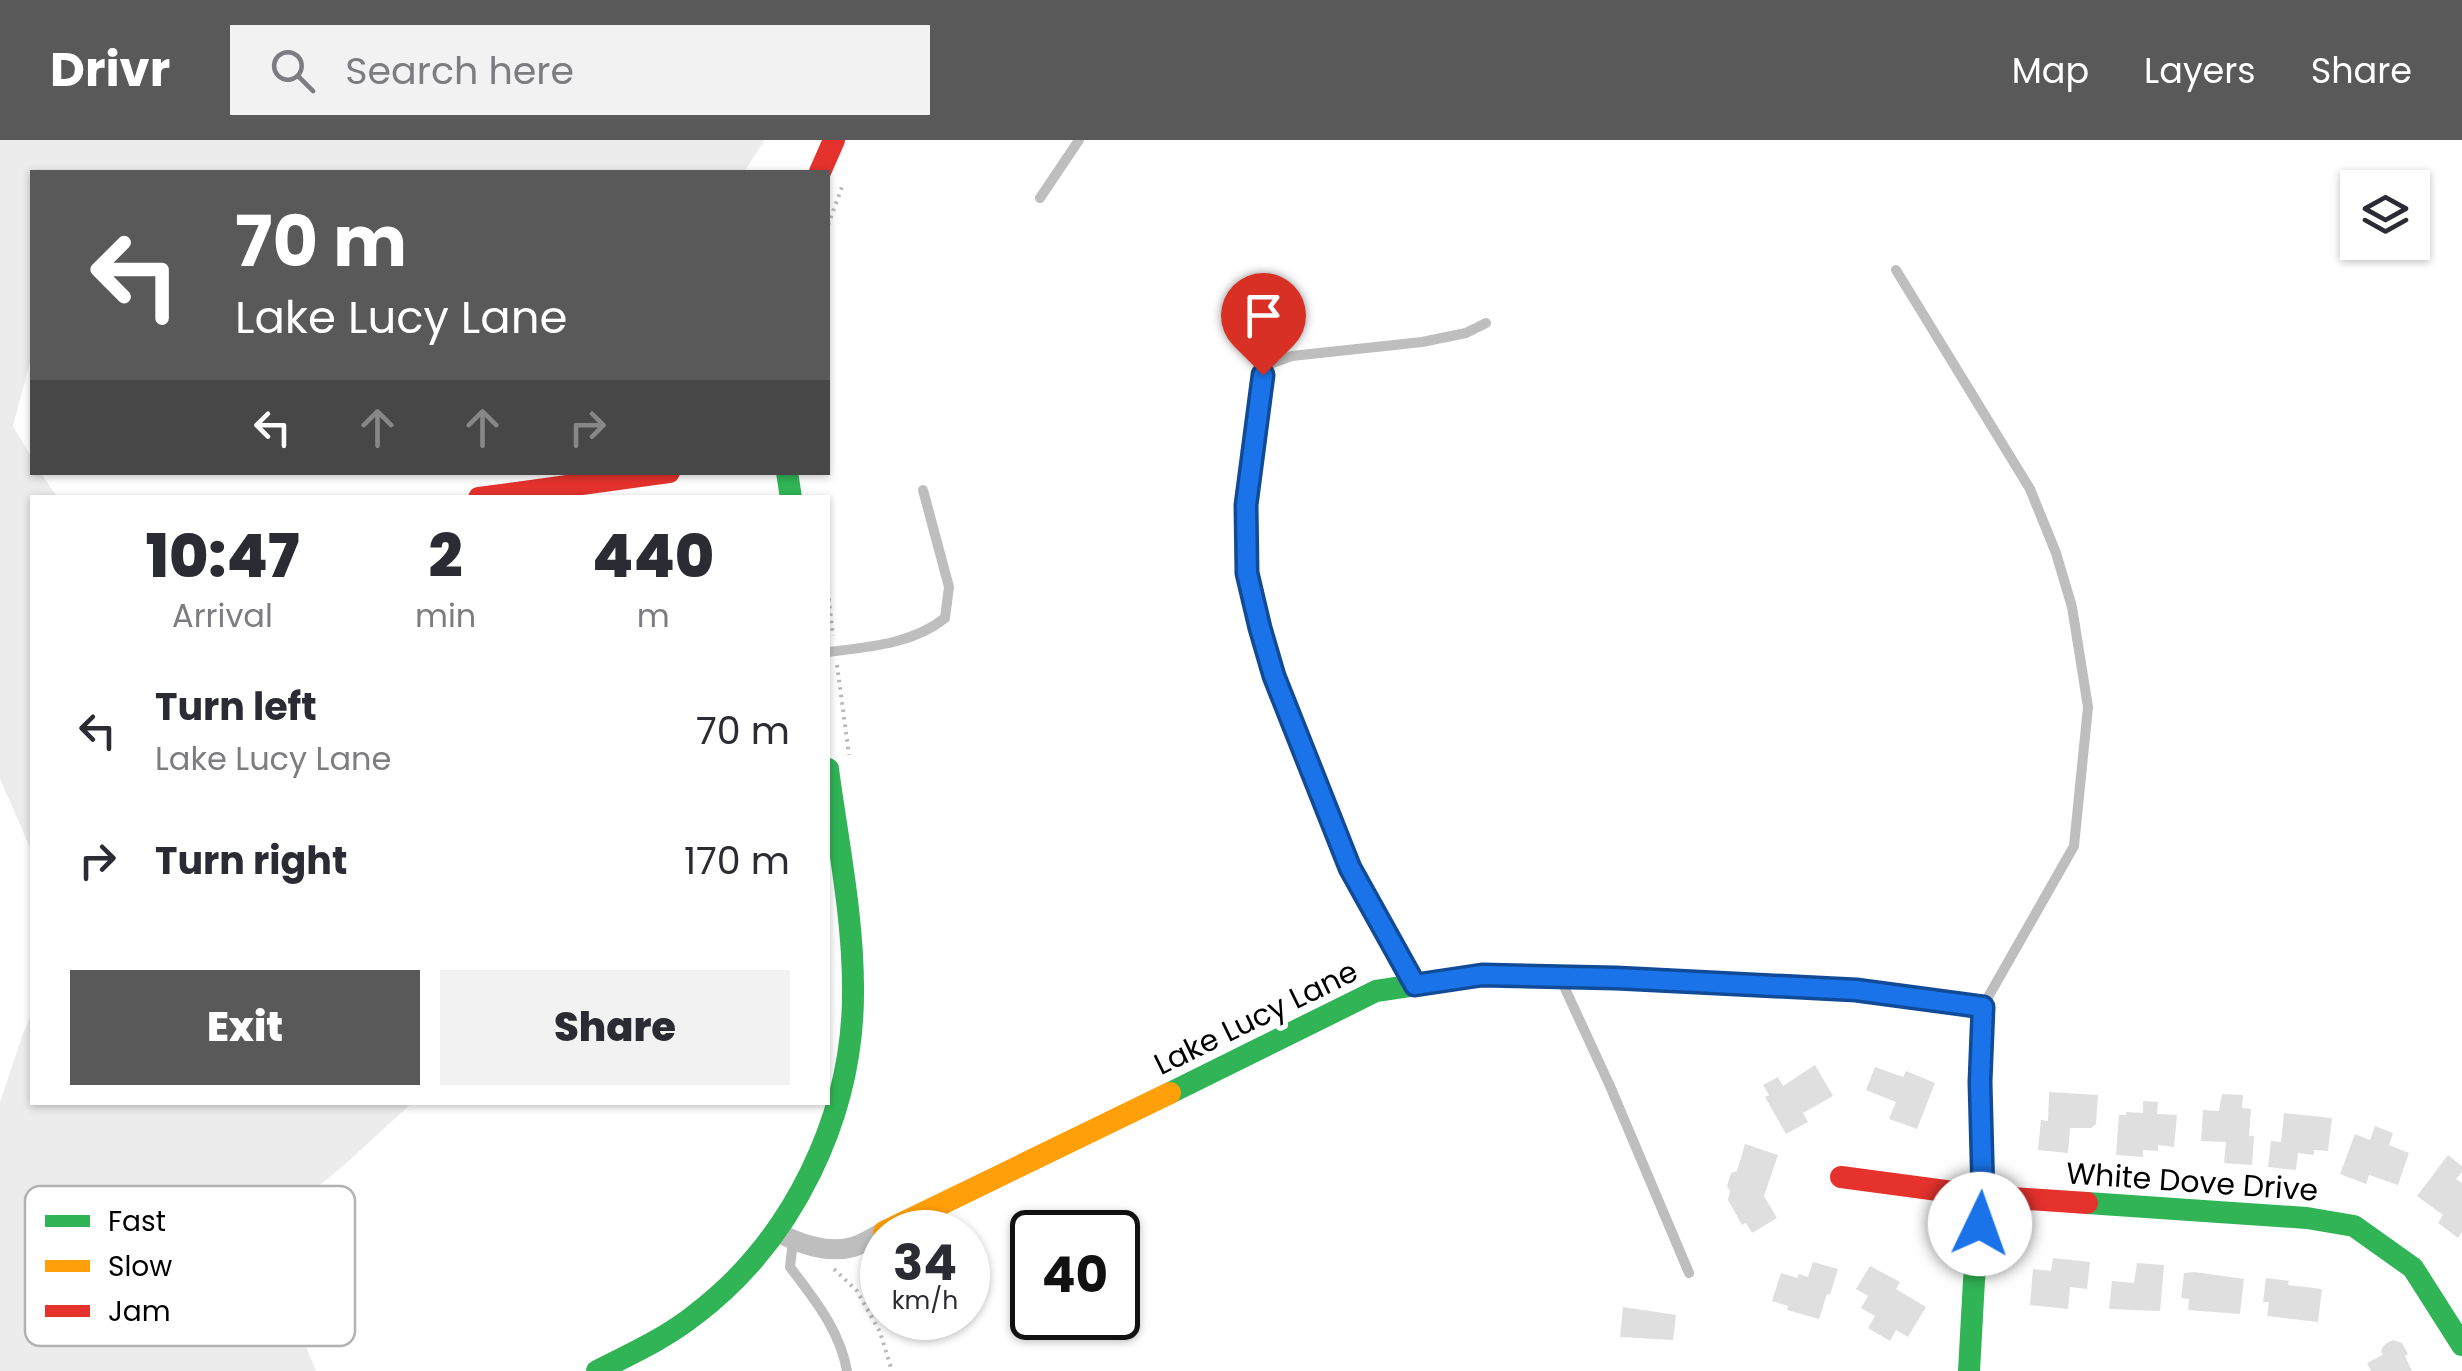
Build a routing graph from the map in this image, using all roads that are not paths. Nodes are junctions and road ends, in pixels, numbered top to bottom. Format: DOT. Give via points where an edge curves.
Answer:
graph roads {
  1 [pos="834,140"];
  2 [pos="1079,140"];
  3 [pos="821,170"];
  4 [pos="1040,198"];
  5 [pos="1896,270"];
  6 [pos="1486,323"];
  7 [pos="648,475"];
  8 [pos="924,490"];
  9 [pos="501,495"];
  10 [pos="831,652"];
  11 [pos="830,785"];
  12 [pos="1560,976"];
  13 [pos="1415,985"];
  14 [pos="1983,1007"];
  15 [pos="1841,1177"];
  16 [pos="1983,1196"];
  17 [pos="931,1210"];
  18 [pos="785,1236"];
  19 [pos="860,1244"];
  20 [pos="1689,1273"];
  21 [pos="2462,1345"];
  22 [pos="597,1371"];
  23 [pos="847,1371"];
  24 [pos="1969,1371"];
  1 -- 3 [label="street"];
  2 -- 4 [label="lane"];
  5 -- 14 [label="lane" via="2030,489 2072,607 2088,707 2074,846"];
  6 -- 13 [label="lane" via="1422,342 1272,363 1263,375 1246,505 1247,573 1274,676 1350,868"];
  7 -- 9 [label="street"];
  8 -- 10 [label="lane" via="948,587 945,618 916,636"];
  11 -- 18 [label="street" via="851,954 851,1044 840,1096"];
  12 -- 13 [label="street, Lake Lucy Lane" via="1482,975"];
  12 -- 14 [label="street, Lake Lucy Lane" via="1856,990"];
  12 -- 20 [label="lane"];
  13 -- 17 [label="street, Lake Lucy Lane" via="1376,991"];
  14 -- 16 [label="street"];
  15 -- 16 [label="street, White Dove Drive"];
  16 -- 21 [label="street, White Dove Drive" via="2354,1226 2412,1268"];
  16 -- 24 [label="street"];
  18 -- 19 [label="street, Lake Lucy Lane" via="821,1248"];
  18 -- 22 [label="street" via="680,1326"];
  18 -- 23 [label="lane" via="790,1267 836,1334"];
}
